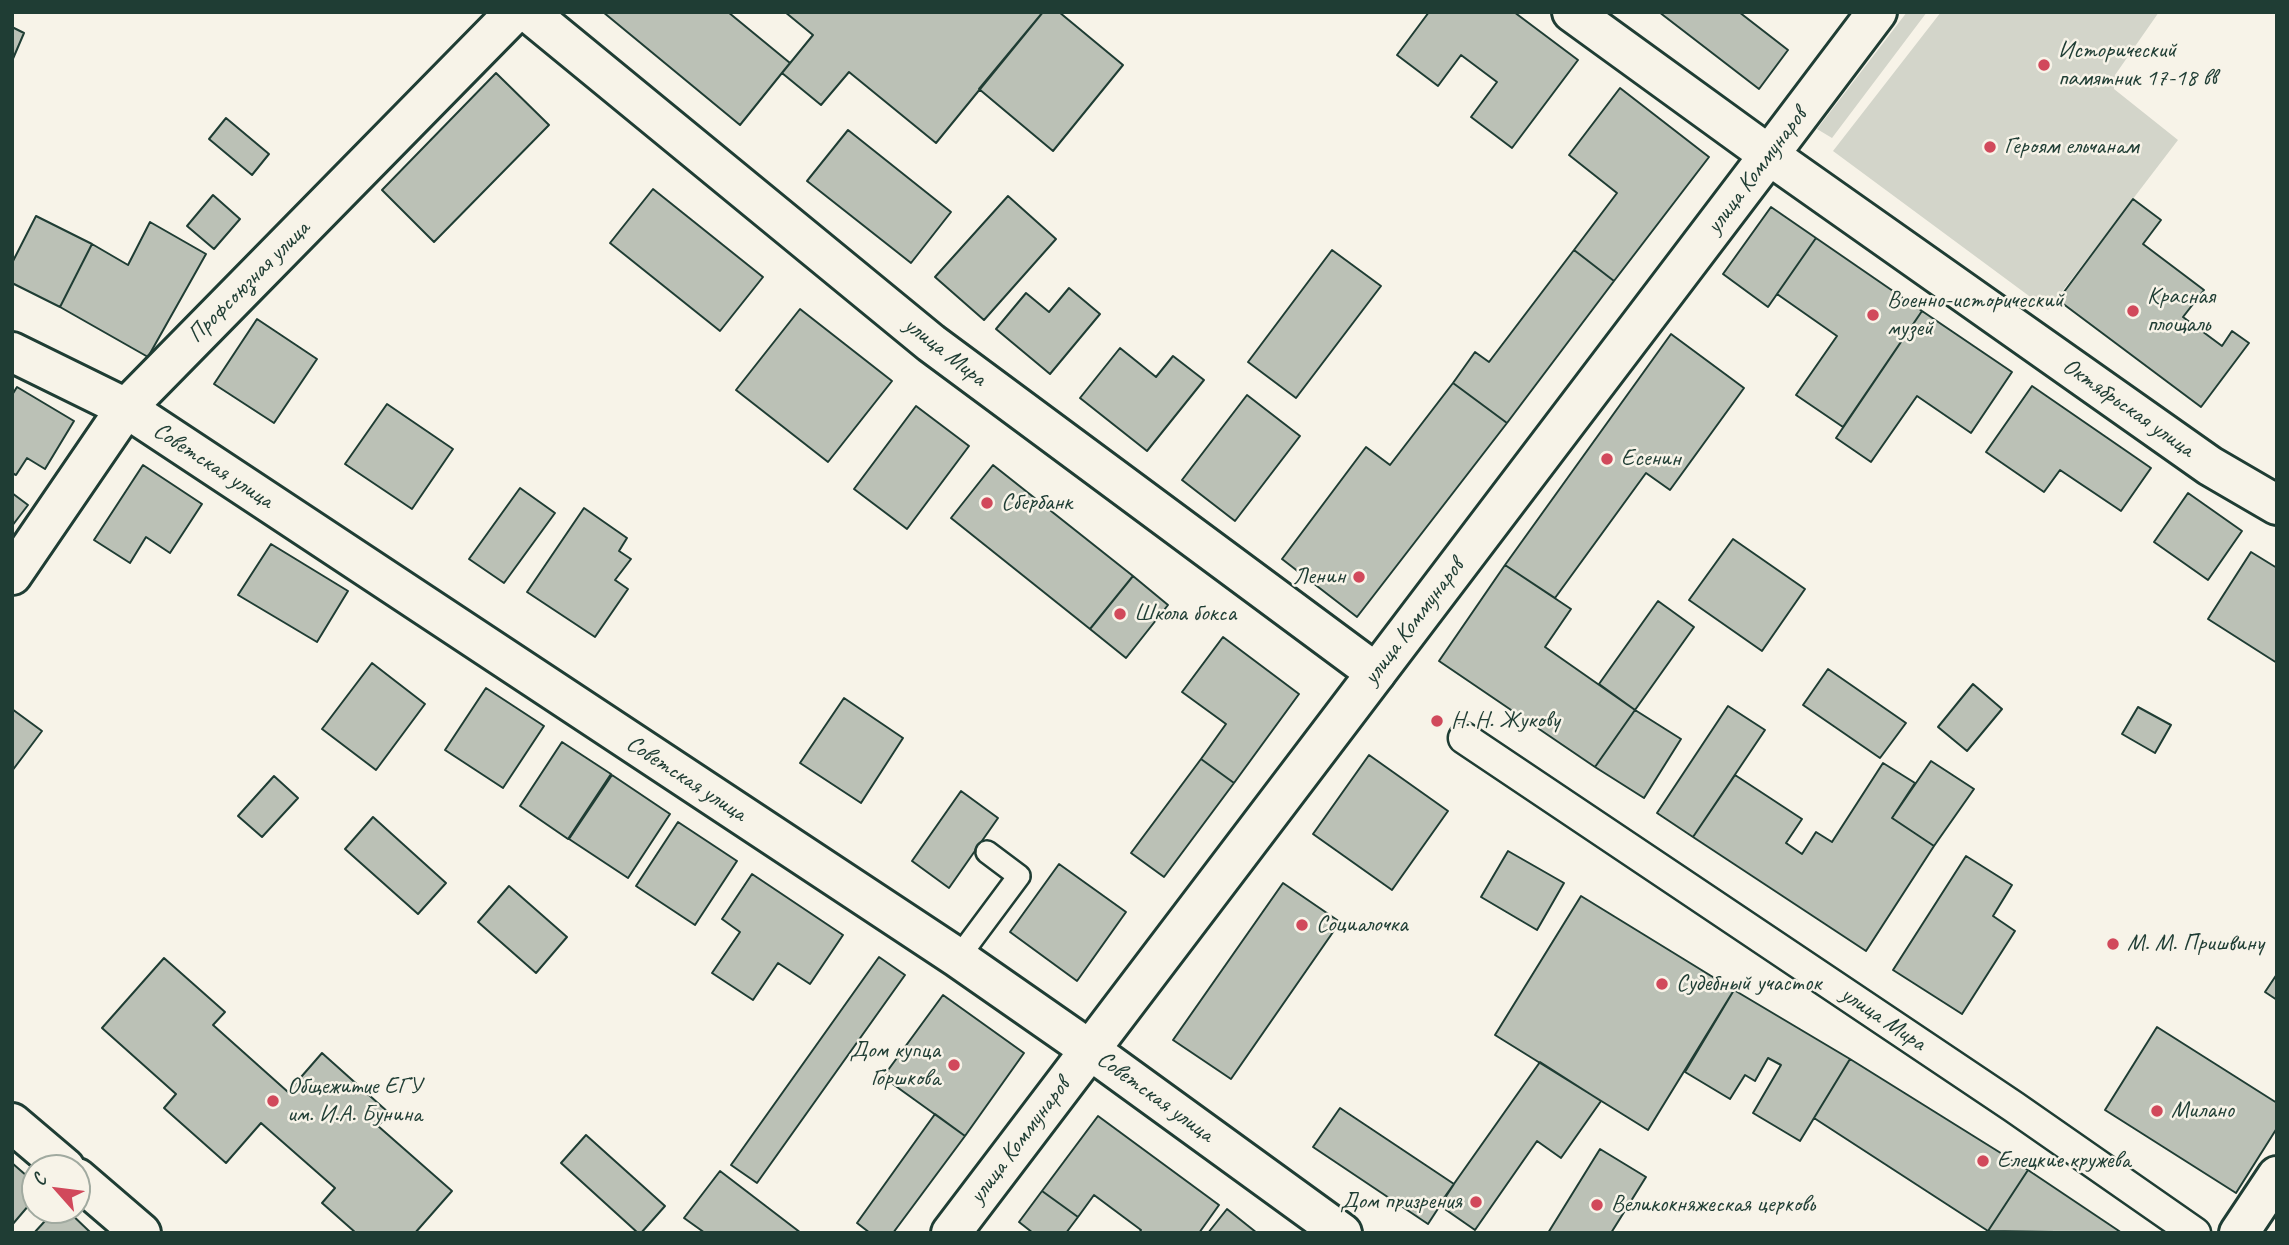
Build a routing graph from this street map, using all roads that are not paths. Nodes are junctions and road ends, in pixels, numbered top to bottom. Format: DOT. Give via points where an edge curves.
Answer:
graph roads {
  1 [pos="515,12"];
  2 [pos="528,12"];
  3 [pos="1572,12"];
  4 [pos="1877,12"];
  5 [pos="1769,155"];
  6 [pos="12,352"];
  7 [pos="125,408"];
  8 [pos="2277,505"];
  9 [pos="12,575"];
  10 [pos="1376,673"];
  11 [pos="1464,738"];
  12 [pos="987,852"];
  13 [pos="958,958"];
  14 [pos="1090,1050"];
  15 [pos="12,1123"];
  16 [pos="49,1154"];
  17 [pos="2277,1176"];
  18 [pos="91,1190"];
  19 [pos="141,1233"];
  20 [pos="951,1233"];
  21 [pos="1342,1233"];
  22 [pos="2195,1233"];
  23 [pos="2239,1233"];
  1 -- 7 [label="street, Профсоюзная улица"];
  2 -- 10 [label="street, улица Мира" via="931,343"];
  3 -- 5 [label="street, Октябрьская улица"];
  4 -- 5 [label="street, улица Коммунаров"];
  5 -- 8 [label="street, Октябрьская улица" via="2210,466"];
  5 -- 10 [label="street, улица Коммунаров"];
  6 -- 7 [label="street, Советская улица"];
  7 -- 9 [label="street, Профсоюзная улица"];
  7 -- 13 [label="street, Советская улица"];
  10 -- 14 [label="street, улица Коммунаров"];
  11 -- 22 [label="street, улица Мира"];
  12 -- 13 [label="lane" via="1019,876"];
  13 -- 14 [label="street, Советская улица"];
  14 -- 20 [label="street, улица Коммунаров"];
  14 -- 21 [label="street, Советская улица"];
  15 -- 16 [label="street"];
  17 -- 23 [label="street"];
  18 -- 19 [label="street"];
}
